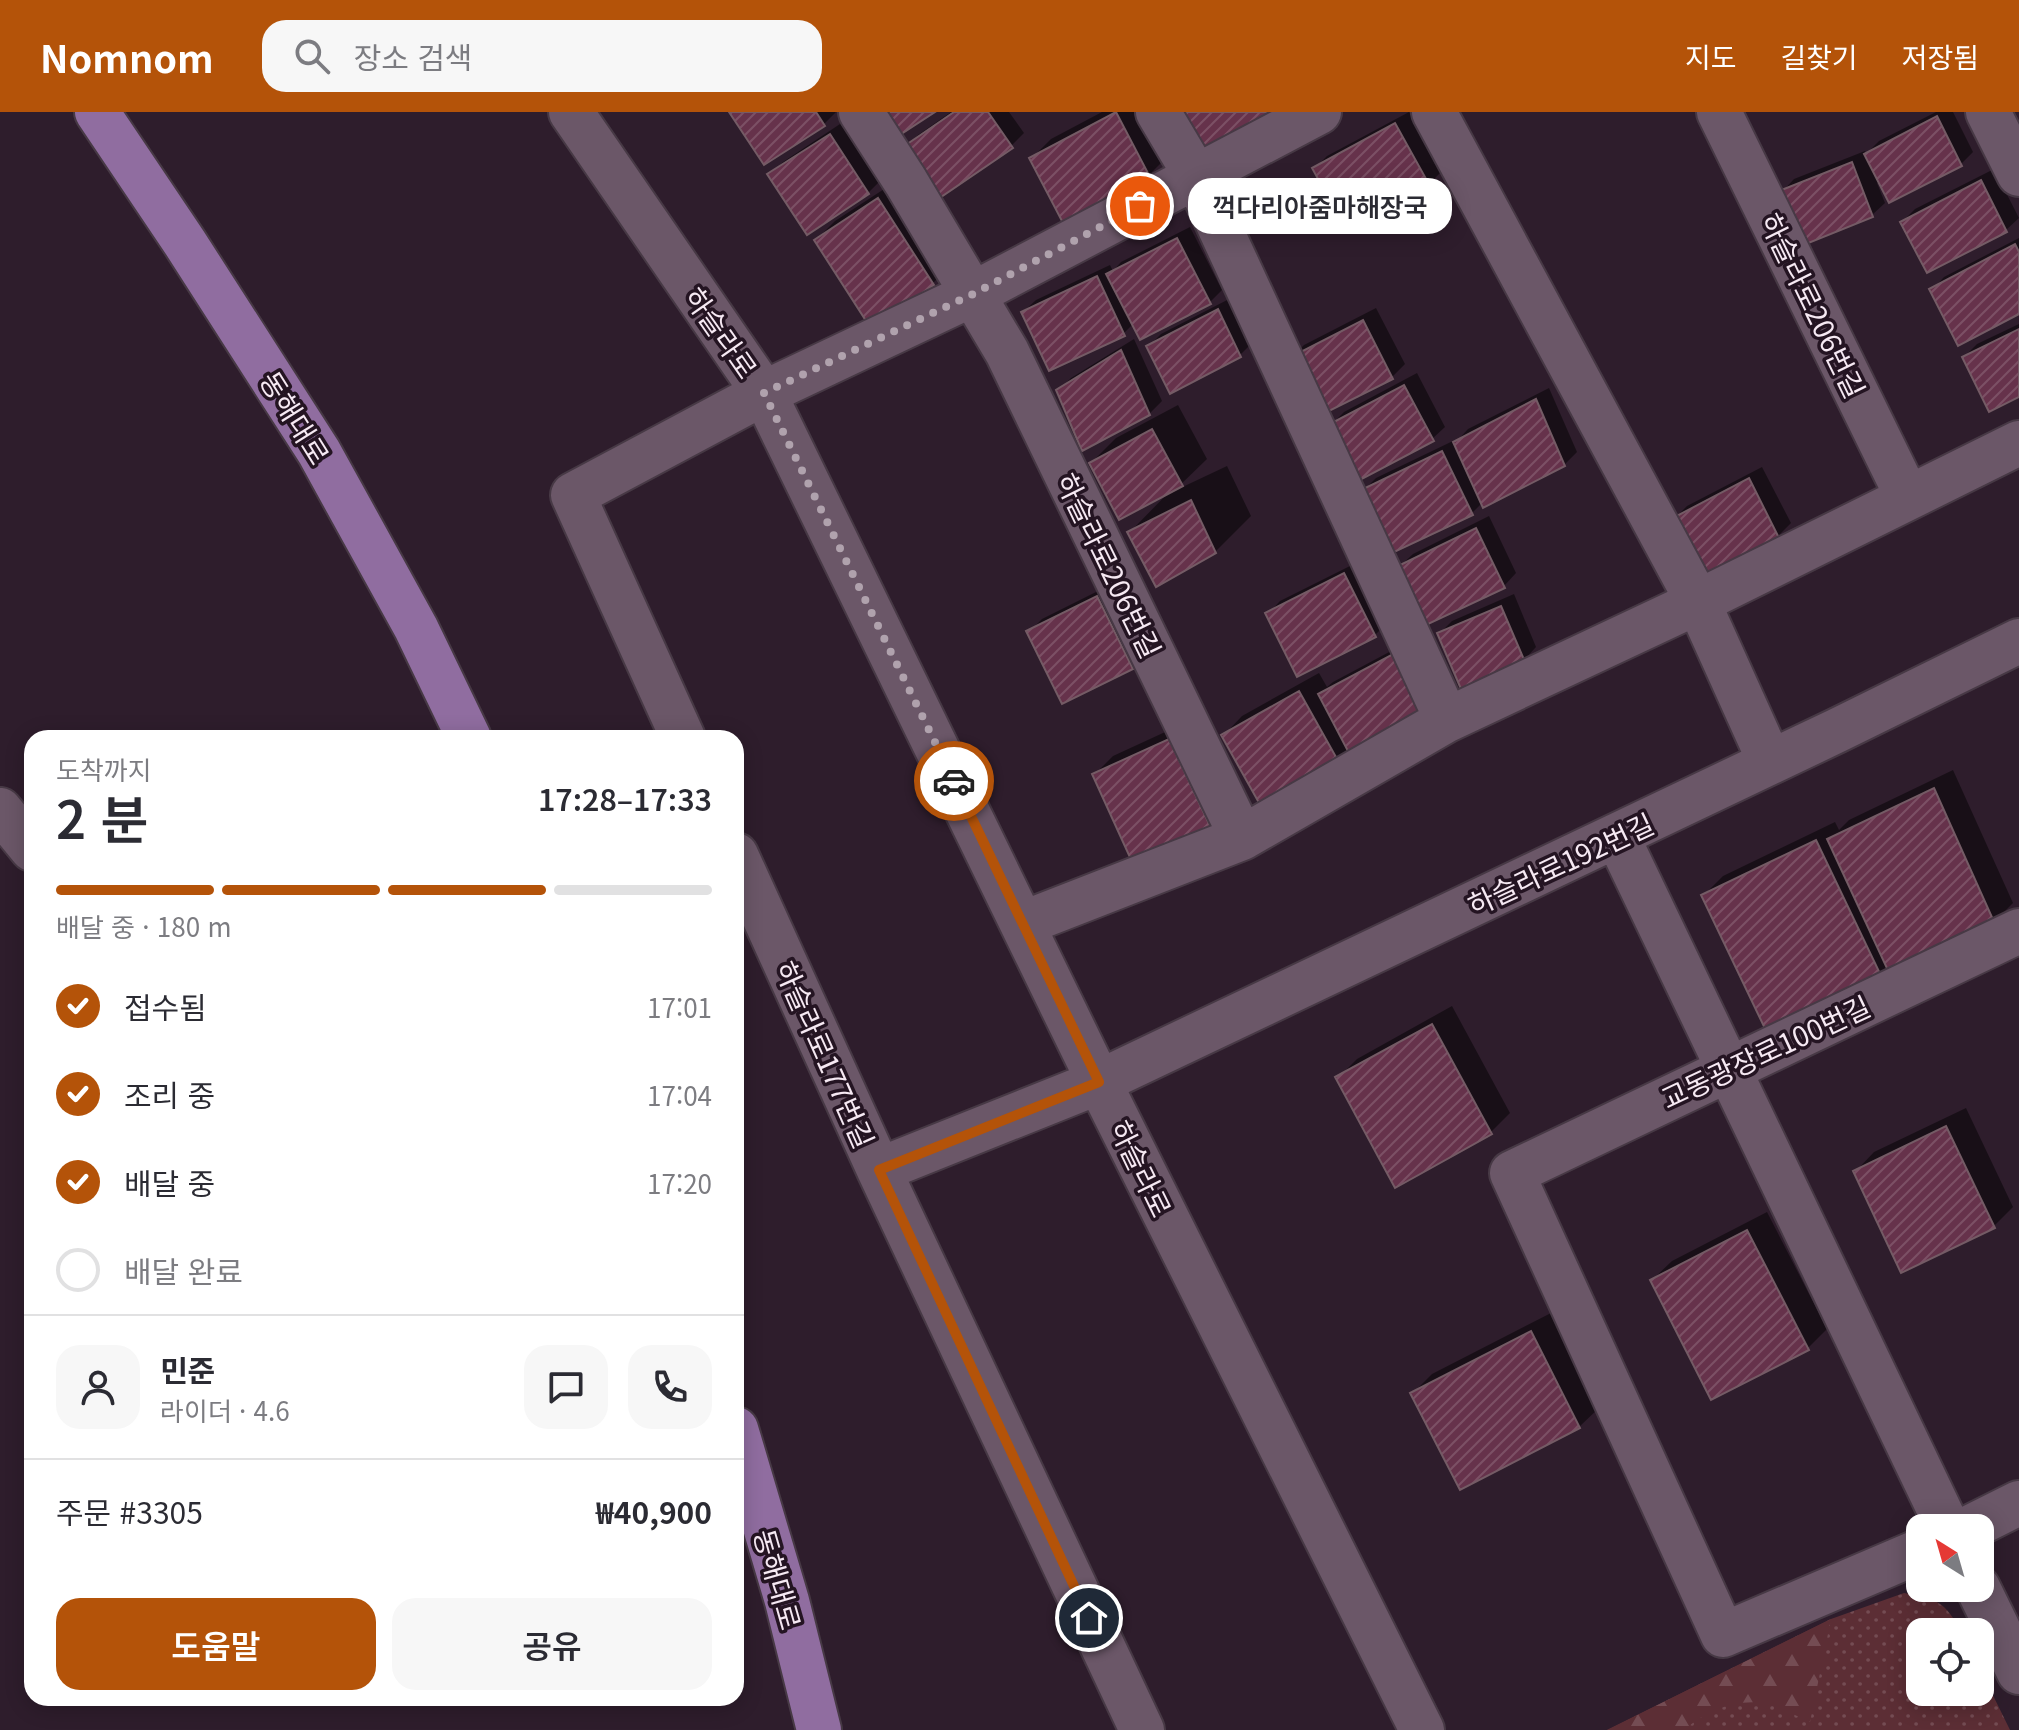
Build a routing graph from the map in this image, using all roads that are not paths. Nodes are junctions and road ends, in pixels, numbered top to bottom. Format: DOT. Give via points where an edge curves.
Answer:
graph roads {
  1 [pos="97,112"];
  2 [pos="571,112"];
  3 [pos="861,112"];
  4 [pos="1158,112"];
  5 [pos="1319,112"];
  6 [pos="1434,112"];
  7 [pos="1719,112"];
  8 [pos="1988,112"];
  9 [pos="2019,174"];
  10 [pos="1196,176"];
  11 [pos="973,294"];
  12 [pos="764,393"];
  13 [pos="2019,443"];
  14 [pos="1908,498"];
  15 [pos="1698,602"];
  16 [pos="2019,641"];
  17 [pos="1447,720"];
  18 [pos="465,730"];
  19 [pos="679,730"];
  20 [pos="1770,762"];
  21 [pos="0,810"];
  22 [pos="1617,836"];
  23 [pos="1242,838"];
  24 [pos="24,839"];
  25 [pos="748,909"];
  26 [pos="1024,923"];
  27 [pos="2019,931"];
  28 [pos="1729,1067"];
  29 [pos="1099,1082"];
  30 [pos="879,1170"];
  31 [pos="744,1456"];
  32 [pos="2019,1503"];
  33 [pos="1941,1514"];
  34 [pos="1994,1516"];
  35 [pos="1906,1557"];
  36 [pos="1985,1602"];
  37 [pos="2019,1672"];
  38 [pos="819,1730"];
  39 [pos="1142,1730"];
  40 [pos="1422,1730"];
  1 -- 18 [label="main road, 동해대로" via="319,452"];
  2 -- 12 [label="street, 하슬라로"];
  3 -- 11 [label="street, 하슬라로206번길"];
  4 -- 10 [label="street"];
  5 -- 10 [label="street"];
  6 -- 15 [label="street"];
  7 -- 14 [label="street, 하슬라로206번길"];
  8 -- 9 [label="street"];
  10 -- 11 [label="street"];
  10 -- 17 [label="street"];
  11 -- 12 [label="street"];
  11 -- 23 [label="street, 하슬라로206번길" via="1007,352"];
  12 -- 19 [label="street" via="573,495"];
  12 -- 26 [label="street, 하슬라로"];
  13 -- 14 [label="street"];
  14 -- 15 [label="street"];
  15 -- 17 [label="street"];
  15 -- 20 [label="street"];
  16 -- 20 [label="street, 하슬라로192번길"];
  17 -- 23 [label="street"];
  20 -- 22 [label="street, 하슬라로192번길"];
  21 -- 24 [label="street"];
  22 -- 28 [label="street"];
  22 -- 29 [label="street, 하슬라로192번길"];
  23 -- 26 [label="street"];
  25 -- 30 [label="street, 하슬라로177번길"];
  26 -- 29 [label="street, 하슬라로"];
  27 -- 28 [label="street, 교동광장로100번길"];
  28 -- 33 [label="street"];
  28 -- 35 [label="street, 교동광장로100번길" via="1512,1173 1723,1635"];
  29 -- 30 [label="street, 하슬라로192번길"];
  29 -- 40 [label="street, 하슬라로"];
  30 -- 39 [label="street, 하슬라로177번길"];
  31 -- 38 [label="main road, 동해대로"];
  32 -- 34 [label="street"];
  36 -- 37 [label="street"];
}
